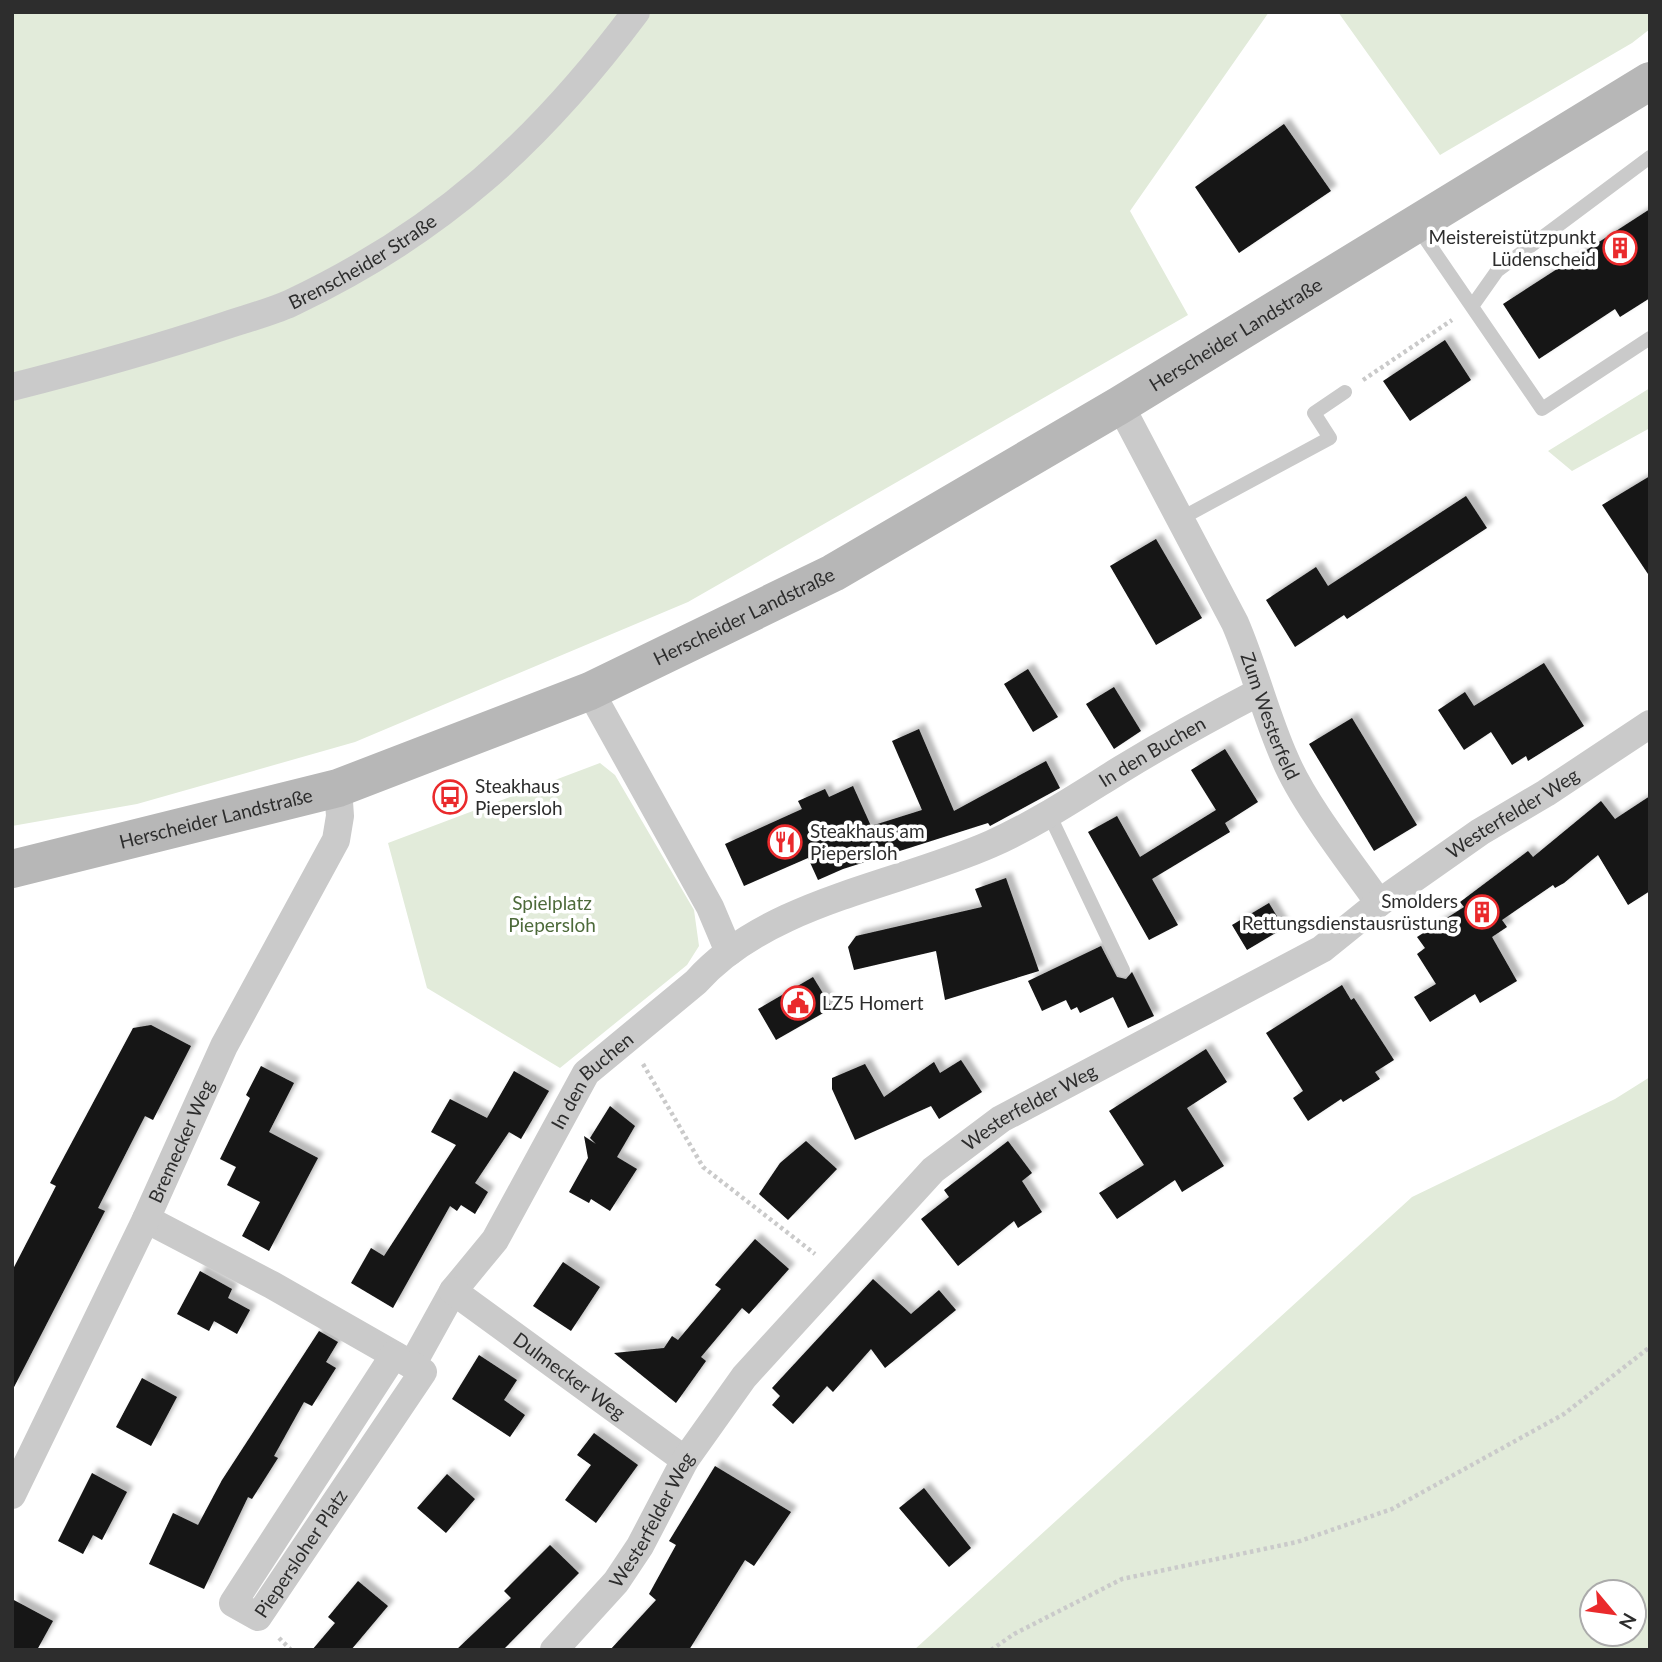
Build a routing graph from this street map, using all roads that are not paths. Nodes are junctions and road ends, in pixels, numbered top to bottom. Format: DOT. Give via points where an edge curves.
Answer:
graph roads {
  1 [pos="636,12"];
  2 [pos="1650,81"];
  3 [pos="1650,157"];
  4 [pos="1415,223"];
  5 [pos="1474,305"];
  6 [pos="1650,338"];
  7 [pos="12,387"];
  8 [pos="1345,392"];
  9 [pos="1120,405"];
  10 [pos="1178,520"];
  11 [pos="590,691"];
  12 [pos="1259,692"];
  13 [pos="1650,724"];
  14 [pos="338,788"];
  15 [pos="1049,814"];
  16 [pos="12,869"];
  17 [pos="1379,903"];
  18 [pos="729,952"];
  19 [pos="1123,970"];
  20 [pos="146,1219"];
  21 [pos="495,1240"];
  22 [pos="453,1291"];
  23 [pos="403,1360"];
  24 [pos="685,1460"];
  25 [pos="12,1495"];
  26 [pos="554,1650"];
  1 -- 7 [label="street, Brenscheider Straße" via="549,120 497,170 396,244 290,303 132,356"];
  2 -- 4 [label="main road, Herscheider Landstraße"];
  3 -- 5 [label="lane" via="1497,271"];
  4 -- 5 [label="lane"];
  4 -- 9 [label="main road, Herscheider Landstraße"];
  5 -- 6 [label="lane" via="1542,409"];
  8 -- 10 [label="lane" via="1314,413 1330,438"];
  9 -- 10 [label="street, Zum Westerfeld"];
  9 -- 11 [label="main road, Herscheider Landstraße" via="833,572"];
  10 -- 12 [label="street, Zum Westerfeld" via="1235,623"];
  11 -- 14 [label="main road, Herscheider Landstraße"];
  11 -- 18 [label="street" via="710,907"];
  12 -- 15 [label="street, In den Buchen" via="1193,726"];
  12 -- 17 [label="street, Zum Westerfeld" via="1286,761"];
  13 -- 17 [label="street, Westerfelder Weg" via="1480,832"];
  14 -- 16 [label="main road, Herscheider Landstraße"];
  14 -- 20 [label="street, Bremecker Weg" via="336,840 224,1046"];
  15 -- 18 [label="street, In den Buchen" via="981,848 847,894 757,933"];
  15 -- 19 [label="lane"];
  17 -- 24 [label="street, Westerfelder Weg" via="1322,949 1045,1094 972,1138 933,1170 837,1272 744,1377"];
  18 -- 21 [label="street, In den Buchen" via="586,1073"];
  20 -- 23 [label="street"];
  20 -- 25 [label="street, Bremecker Weg"];
  21 -- 22 [label="street, Piepersloher Platz"];
  22 -- 23 [label="street, Piepersloher Platz"];
  22 -- 24 [label="street, Dulmecker Weg"];
  23 -- 23 [label="street, Piepersloher Platz" via="423,1372 258,1618 233,1604"];
  24 -- 26 [label="street, Westerfelder Weg" via="616,1583"];
}
